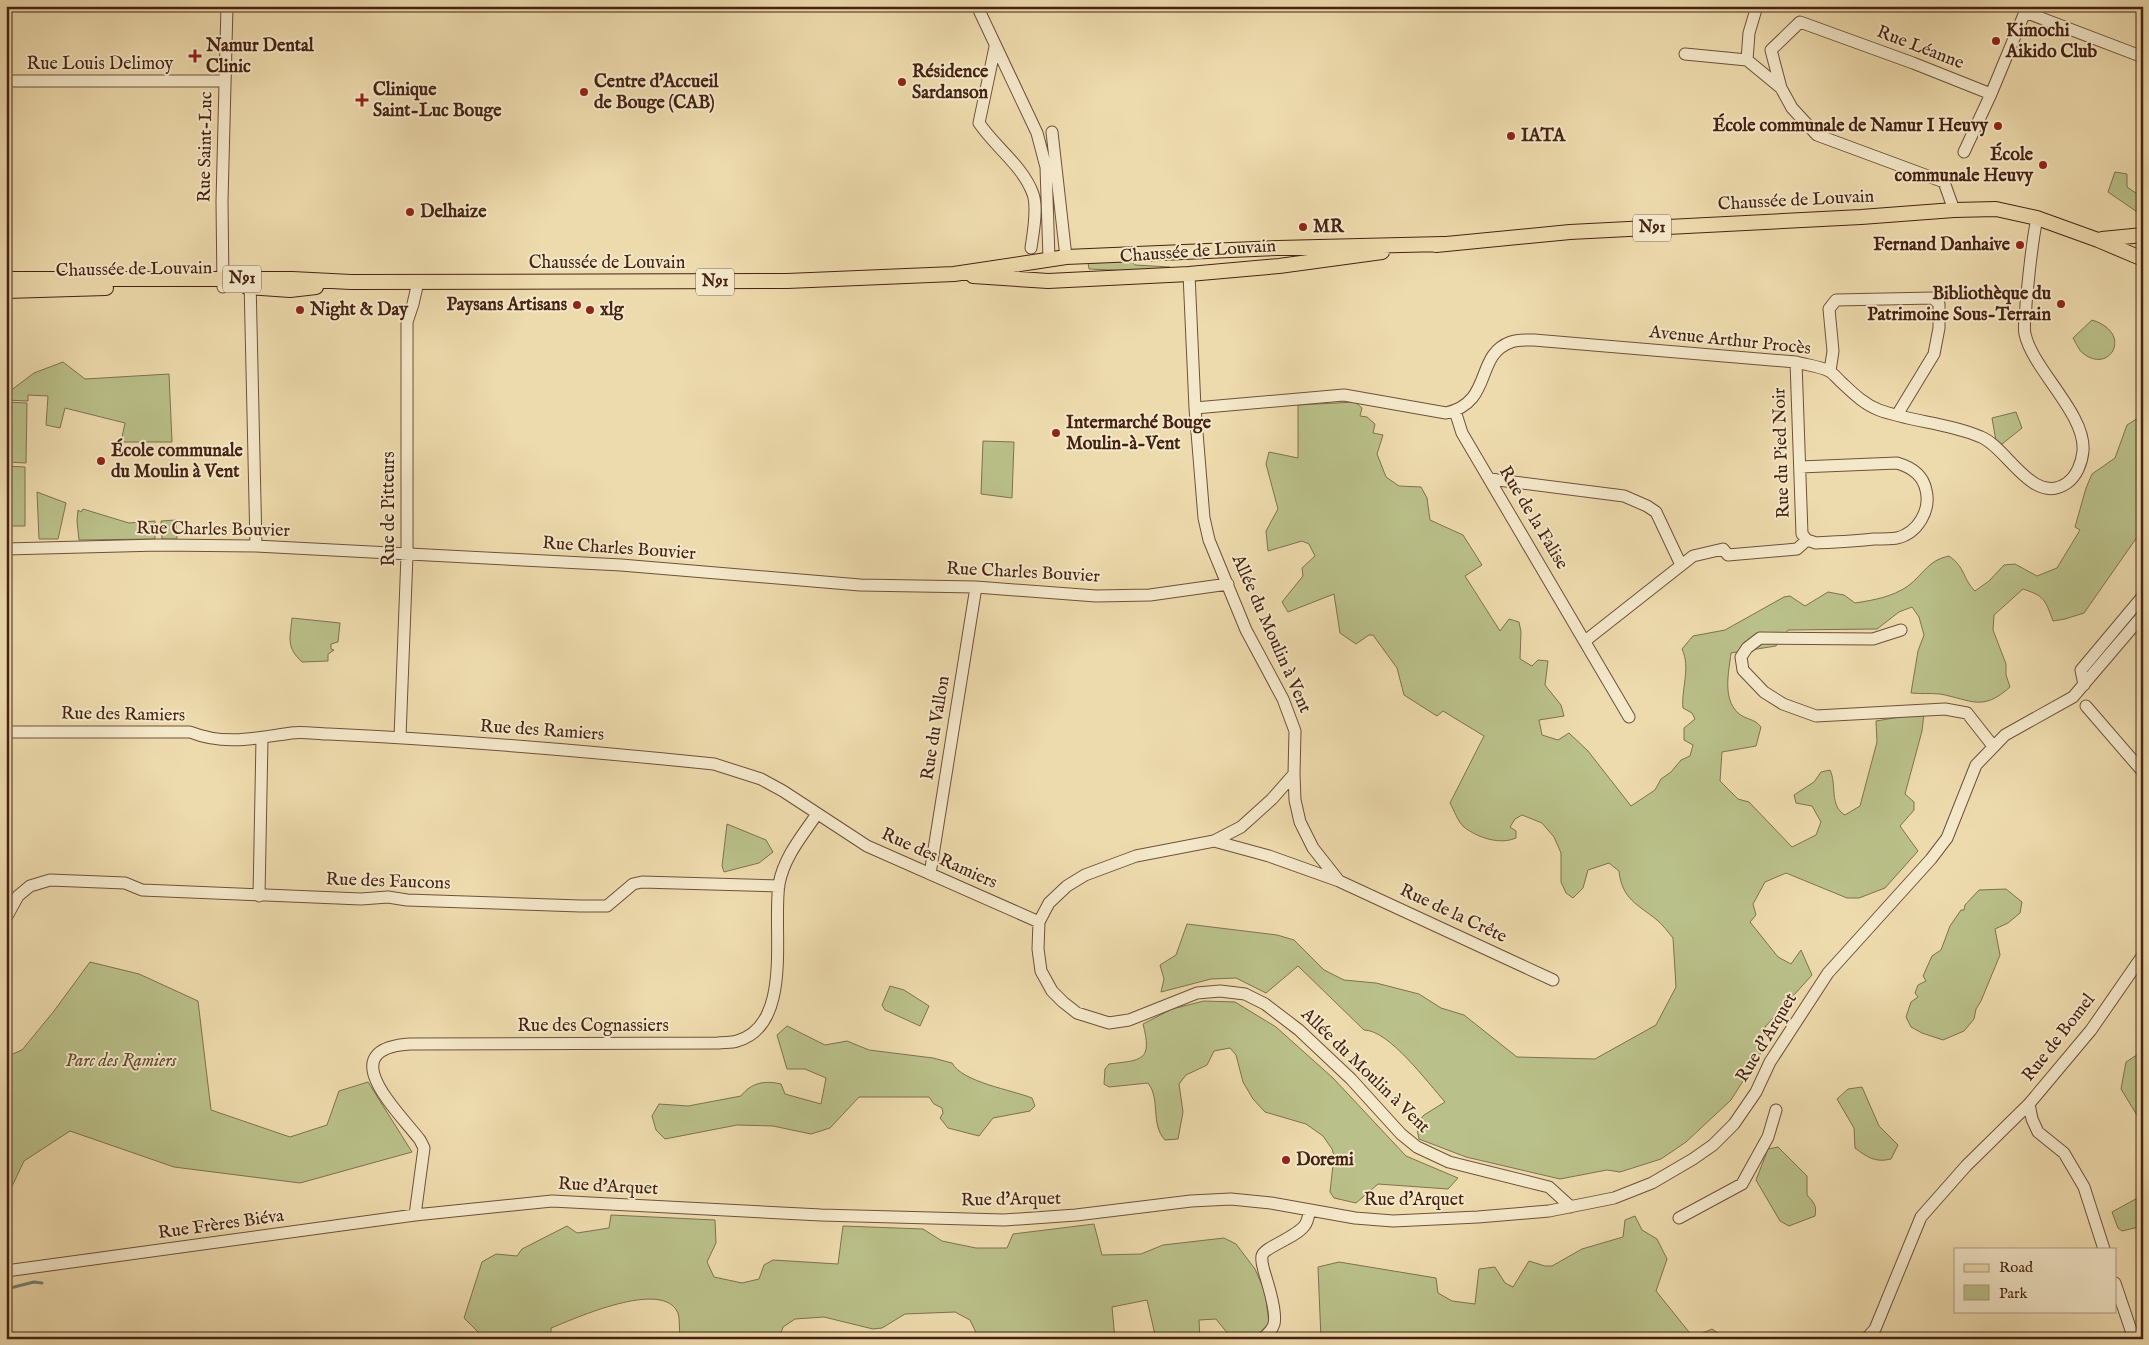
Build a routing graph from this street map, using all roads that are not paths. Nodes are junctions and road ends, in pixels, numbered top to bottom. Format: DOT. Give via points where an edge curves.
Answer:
graph roads {
  1 [pos="227,6"];
  2 [pos="977,6"];
  3 [pos="1757,6"];
  4 [pos="2026,9"];
  5 [pos="996,47"];
  6 [pos="1686,54"];
  7 [pos="2143,57"];
  8 [pos="1747,60"];
  9 [pos="6,81"];
  10 [pos="224,81"];
  11 [pos="1781,88"];
  12 [pos="1990,94"];
  13 [pos="1052,132"];
  14 [pos="1964,152"];
  15 [pos="1954,210"];
  16 [pos="2037,218"];
  17 [pos="2143,235"];
  18 [pos="2098,240"];
  19 [pos="1443,244"];
  20 [pos="1031,248"];
  21 [pos="1252,249"];
  22 [pos="2121,249"];
  23 [pos="2143,252"];
  24 [pos="1180,253"];
  25 [pos="1066,257"];
  26 [pos="1049,259"];
  27 [pos="2143,259"];
  28 [pos="1254,267"];
  29 [pos="954,274"];
  30 [pos="1189,274"];
  31 [pos="6,279"];
  32 [pos="1048,281"];
  33 [pos="418,282"];
  34 [pos="223,283"];
  35 [pos="250,283"];
  36 [pos="6,291"];
  37 [pos="1796,362"];
  38 [pos="1830,371"];
  39 [pos="1195,408"];
  40 [pos="1455,411"];
  41 [pos="1897,415"];
  42 [pos="1800,467"];
  43 [pos="1490,479"];
  44 [pos="1807,540"];
  45 [pos="256,546"];
  46 [pos="6,549"];
  47 [pos="407,555"];
  48 [pos="1681,565"];
  49 [pos="1228,584"];
  50 [pos="976,587"];
  51 [pos="2143,596"];
  52 [pos="2143,615"];
  53 [pos="1901,630"];
  54 [pos="1585,641"];
  55 [pos="2084,685"];
  56 [pos="2086,706"];
  57 [pos="1629,717"];
  58 [pos="6,732"];
  59 [pos="400,738"];
  60 [pos="262,739"];
  61 [pos="1993,746"];
  62 [pos="2143,772"];
  63 [pos="1294,774"];
  64 [pos="817,814"];
  65 [pos="1214,841"];
  66 [pos="930,874"];
  67 [pos="1338,881"];
  68 [pos="779,886"];
  69 [pos="259,896"];
  70 [pos="6,918"];
  71 [pos="1039,922"];
  72 [pos="2143,955"];
  73 [pos="1553,980"];
  74 [pos="2029,1104"];
  75 [pos="1776,1110"];
  76 [pos="1571,1207"];
  77 [pos="1310,1211"];
  78 [pos="440,1213"];
  79 [pos="414,1215"];
  80 [pos="1679,1218"];
  81 [pos="2104,1248"];
  82 [pos="6,1270"];
  83 [pos="2116,1286"];
  84 [pos="1262,1339"];
  85 [pos="1866,1339"];
  86 [pos="2134,1339"];
  1 -- 10 [label="street, Rue Saint-Luc"];
  2 -- 5 [label="street"];
  3 -- 8 [label="street" via="1749,33"];
  4 -- 7 [label="street"];
  4 -- 12 [label="street"];
  5 -- 20 [label="street" via="979,123 1034,195 1035,224"];
  5 -- 26 [label="street" via="1037,132 1046,167"];
  6 -- 8 [label="street"];
  8 -- 11 [label="street"];
  9 -- 10 [label="street, Rue Louis Delimoy"];
  10 -- 34 [label="street, Rue Saint-Luc"];
  11 -- 12 [label="street, Rue Léanne" via="1770,50 1800,22 1913,62"];
  11 -- 15 [label="street" via="1792,108 1817,135 1944,182"];
  12 -- 14 [label="street"];
  13 -- 25 [label="street"];
  15 -- 16 [label="main road, Chaussée de Louvain / N91" via="1996,210"];
  15 -- 19 [label="main road, Chaussée de Louvain / N91" via="1570,232"];
  16 -- 18 [label="main road, Chaussée de Louvain / N91"];
  16 -- 41 [label="street, Avenue Arthur Procès" via="2030,252 2024,333 2031,350 2071,413 2084,443 2082,460 2073,478 2054,488 2038,486 1983,437"];
  17 -- 18 [label="main road"];
  18 -- 22 [label="main road, Chaussée de Louvain / N91"];
  19 -- 21 [label="main road, Chaussée de Louvain / N91"];
  19 -- 28 [label="main road, Chaussée de Louvain / N91"];
  21 -- 24 [label="main road, Chaussée de Louvain / N91"];
  21 -- 28 [label="main road"];
  22 -- 23 [label="main road, N91"];
  22 -- 27 [label="main road, Chaussée de Louvain / N91"];
  24 -- 25 [label="main road, Chaussée de Louvain / N91"];
  24 -- 30 [label="main road"];
  25 -- 26 [label="main road, Chaussée de Louvain / N91"];
  26 -- 29 [label="main road, Chaussée de Louvain / N91"];
  26 -- 32 [label="main road"];
  28 -- 30 [label="main road, Chaussée de Louvain / N91"];
  29 -- 32 [label="main road, Chaussée de Louvain / N91"];
  29 -- 33 [label="main road, Chaussée de Louvain / N91" via="787,282"];
  30 -- 32 [label="main road, Chaussée de Louvain / N91"];
  30 -- 39 [label="street, Allée du Moulin à Vent"];
  31 -- 34 [label="main road, Chaussée de Louvain / N91"];
  33 -- 35 [label="main road, Chaussée de Louvain / N91" via="292,279"];
  33 -- 47 [label="street, Rue de Pitteurs" via="407,322"];
  34 -- 35 [label="main road, Chaussée de Louvain / N91"];
  34 -- 36 [label="main road, Chaussée de Louvain / N91"];
  35 -- 45 [label="street"];
  37 -- 38 [label="street, Avenue Arthur Procès"];
  37 -- 40 [label="street, Avenue Arthur Procès" via="1534,340 1513,341 1498,348 1489,360 1481,386 1467,404"];
  37 -- 42 [label="street, Rue du Pied Noir"];
  38 -- 41 [label="street, Avenue Arthur Procès" via="1868,404"];
  38 -- 41 [label="street" via="1833,351 1829,309 1836,300 1933,298 1940,304 1934,354"];
  39 -- 40 [label="street" via="1344,395 1446,413"];
  39 -- 49 [label="street, Allée du Moulin à Vent" via="1204,518 1209,540"];
  40 -- 43 [label="street, Rue de la Falise" via="1462,433"];
  42 -- 44 [label="street, Rue du Pied Noir" via="1802,534"];
  42 -- 44 [label="street" via="1897,463 1910,466 1926,488 1928,501 1924,518 1898,538 1816,543"];
  43 -- 48 [label="street" via="1624,496 1647,506 1656,512"];
  43 -- 54 [label="street, Rue de la Falise"];
  44 -- 48 [label="street" via="1797,549 1728,555 1723,549 1693,556"];
  45 -- 46 [label="street, Rue Charles Bouvier"];
  45 -- 47 [label="street, Rue Charles Bouvier"];
  47 -- 50 [label="street, Rue Charles Bouvier" via="621,565 860,585"];
  47 -- 59 [label="street, Rue de Pitteurs"];
  48 -- 54 [label="street"];
  49 -- 50 [label="street, Rue Charles Bouvier" via="1150,596 1096,596"];
  49 -- 63 [label="street, Allée du Moulin à Vent" via="1246,630 1283,699 1295,731"];
  50 -- 66 [label="street, Rue du Vallon"];
  51 -- 55 [label="street" via="2081,670"];
  52 -- 55 [label="street, Rue d'Arquet"];
  53 -- 61 [label="street" via="1873,639 1760,638 1741,656 1743,670 1764,692 1784,704 1816,716 1945,709 1967,713"];
  54 -- 57 [label="street, Rue de la Falise"];
  55 -- 61 [label="street, Rue d'Arquet" via="2074,697 2005,735"];
  56 -- 62 [label="street"];
  58 -- 60 [label="street, Rue des Ramiers" via="190,732 207,739"];
  59 -- 60 [label="street, Rue des Ramiers" via="292,733"];
  59 -- 64 [label="street, Rue des Ramiers" via="714,764 761,779"];
  60 -- 69 [label="street"];
  61 -- 76 [label="street, Rue d'Arquet" via="1976,765 1947,838 1931,860 1828,973 1734,1124 1713,1145 1652,1183 1614,1198"];
  63 -- 65 [label="street, Allée du Moulin à Vent" via="1241,827"];
  63 -- 67 [label="street, Rue de la Crête" via="1300,822 1312,848"];
  64 -- 66 [label="street, Rue des Ramiers" via="868,846"];
  64 -- 68 [label="street, Rue des Cognassiers" via="784,864"];
  65 -- 67 [label="street, Rue de la Crête" via="1269,856"];
  65 -- 71 [label="street, Allée du Moulin à Vent" via="1136,856 1085,875 1049,903"];
  66 -- 71 [label="street, Rue des Ramiers"];
  67 -- 73 [label="street, Rue de la Crête"];
  68 -- 69 [label="street, Rue des Faucons" via="642,882 632,884 607,906 388,897"];
  68 -- 79 [label="street, Rue des Cognassiers" via="775,990 771,1008 763,1023 750,1035 736,1041 410,1044 382,1049 373,1065 373,1078 424,1148"];
  69 -- 70 [label="street, Rue des Faucons" via="142,890 125,882 50,880 30,886 18,896"];
  71 -- 76 [label="street, Allée du Moulin à Vent" via="1038,949 1042,971 1052,991 1076,1013 1109,1023 1129,1020 1197,993 1220,990 1245,994 1299,1030 1417,1147 1449,1162 1549,1187"];
  72 -- 74 [label="street, Rue de Bomel" via="2091,1030"];
  74 -- 81 [label="street, Rue de Bomel" via="2038,1132 2064,1153 2084,1187"];
  74 -- 85 [label="street" via="1966,1166 1921,1217 1875,1329"];
  75 -- 80 [label="street" via="1768,1137 1742,1184"];
  76 -- 77 [label="street, Rue d'Arquet" via="1478,1218 1393,1221"];
  77 -- 78 [label="street, Rue d'Arquet" via="1231,1199 1004,1220 821,1215 552,1201"];
  77 -- 84 [label="street" via="1301,1230 1269,1248 1262,1256 1274,1323"];
  78 -- 79 [label="street, Rue Frères Biéva"];
  79 -- 82 [label="street, Rue Frères Biéva"];
  83 -- 86 [label="street"];
}
